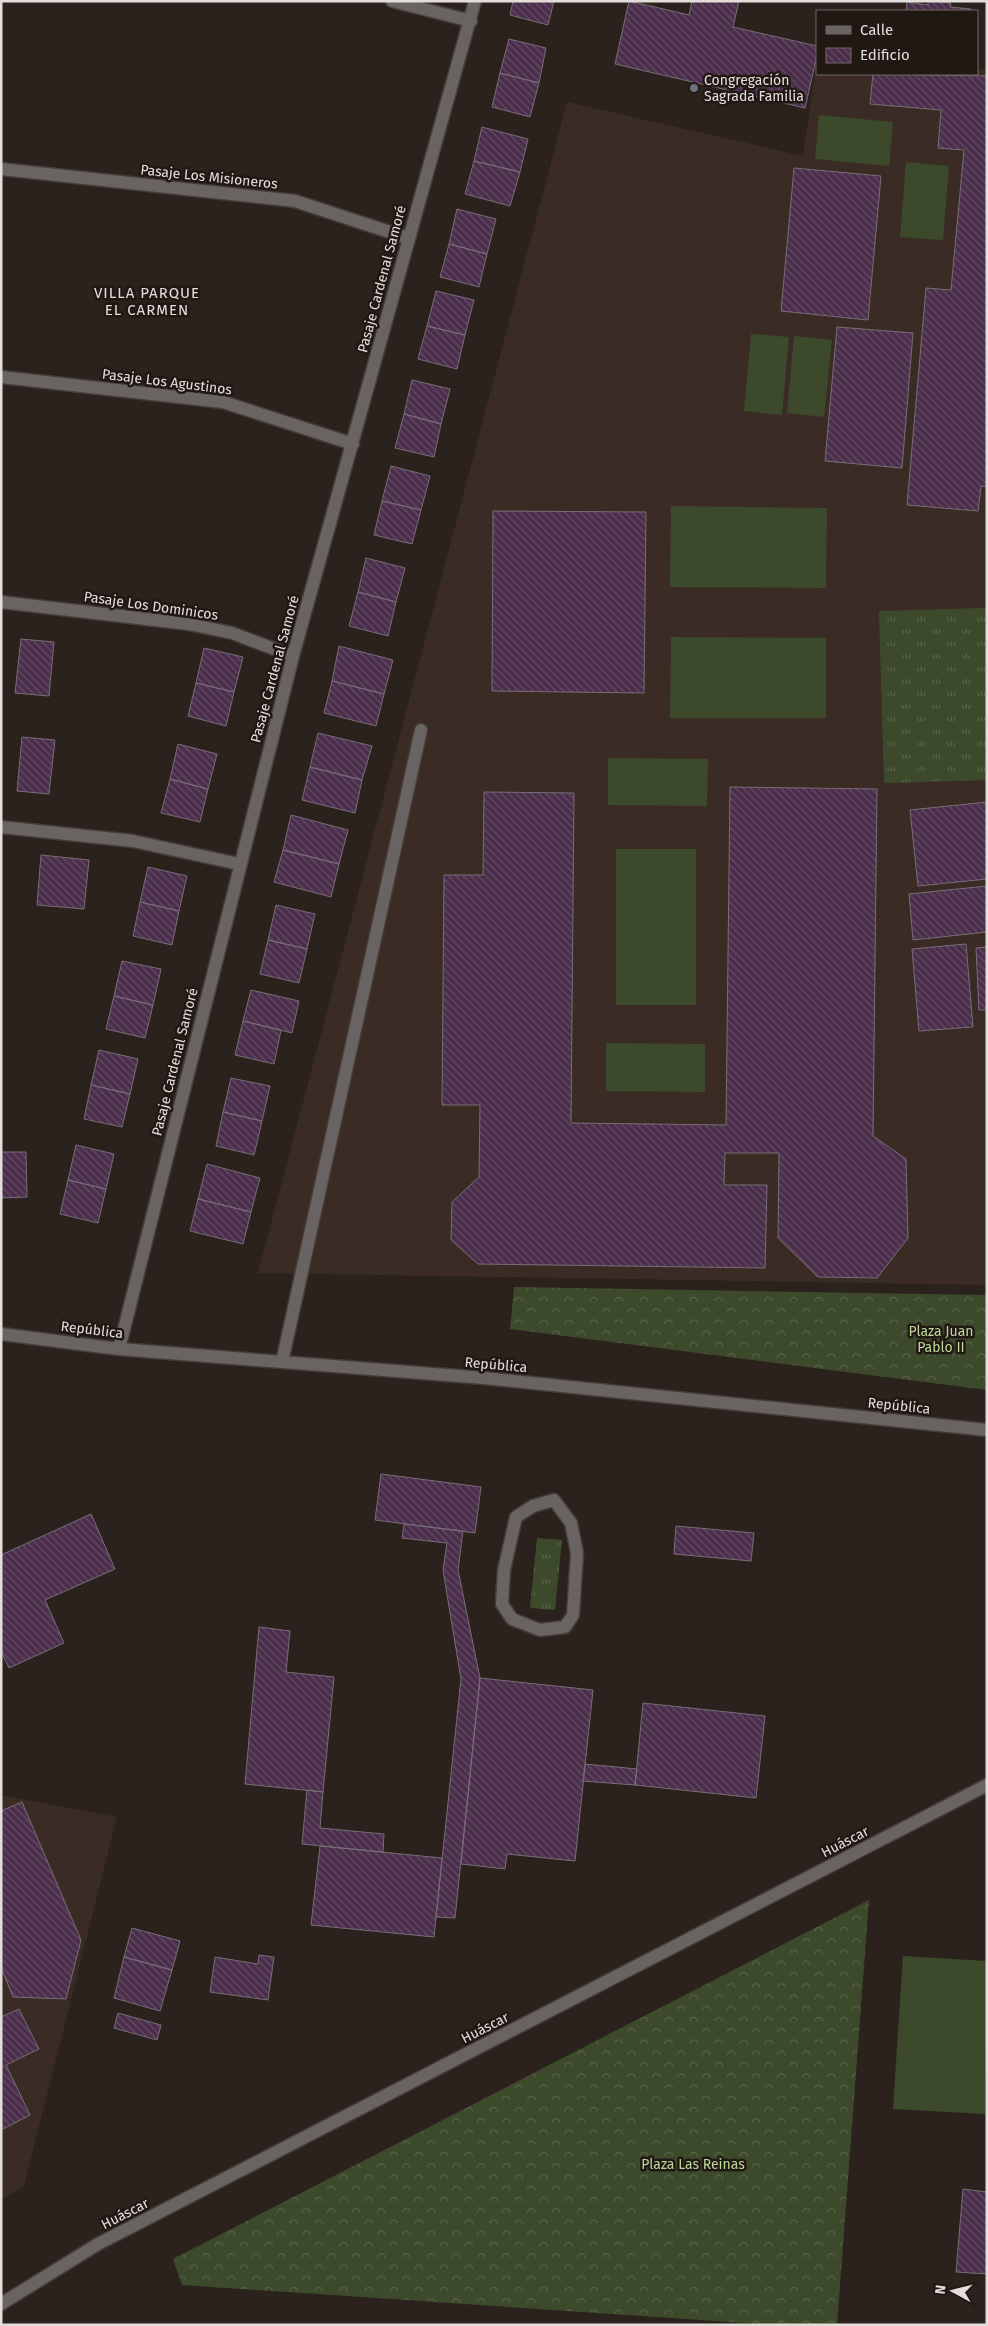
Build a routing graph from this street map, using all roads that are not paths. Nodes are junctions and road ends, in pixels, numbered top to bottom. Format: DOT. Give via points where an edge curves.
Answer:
graph roads {
  1 [pos="392,1"];
  2 [pos="475,1"];
  3 [pos="470,21"];
  4 [pos="1,169"];
  5 [pos="408,238"];
  6 [pos="1,378"];
  7 [pos="353,444"];
  8 [pos="1,602"];
  9 [pos="293,656"];
  10 [pos="421,730"];
  11 [pos="1,827"];
  12 [pos="239,864"];
  13 [pos="1,1334"];
  14 [pos="119,1349"];
  15 [pos="282,1362"];
  16 [pos="987,1430"];
  17 [pos="554,1500"];
  18 [pos="987,1785"];
  19 [pos="1,2304"];
  1 -- 3 [label="street"];
  2 -- 3 [label="street, Pasaje Cardenal Samoré"];
  3 -- 5 [label="street, Pasaje Cardenal Samoré"];
  4 -- 5 [label="street, Pasaje Los Misioneros" via="295,202"];
  5 -- 7 [label="street, Pasaje Cardenal Samoré"];
  6 -- 7 [label="street, Pasaje Los Agustinos" via="224,402"];
  7 -- 9 [label="street, Pasaje Cardenal Samoré"];
  8 -- 9 [label="street, Pasaje Los Dominicos" via="189,624 232,632"];
  9 -- 12 [label="street, Pasaje Cardenal Samoré"];
  10 -- 15 [label="street"];
  11 -- 12 [label="street" via="133,841"];
  12 -- 14 [label="street, Pasaje Cardenal Samoré"];
  13 -- 14 [label="street, República"];
  14 -- 15 [label="street, República"];
  15 -- 16 [label="street, República" via="484,1378"];
  17 -- 17 [label="street" via="533,1506 516,1517 504,1570 502,1604 512,1620 540,1630 565,1627 573,1616 577,1553 571,1523"];
  18 -- 19 [label="street, Huáscar" via="98,2244"];
}
